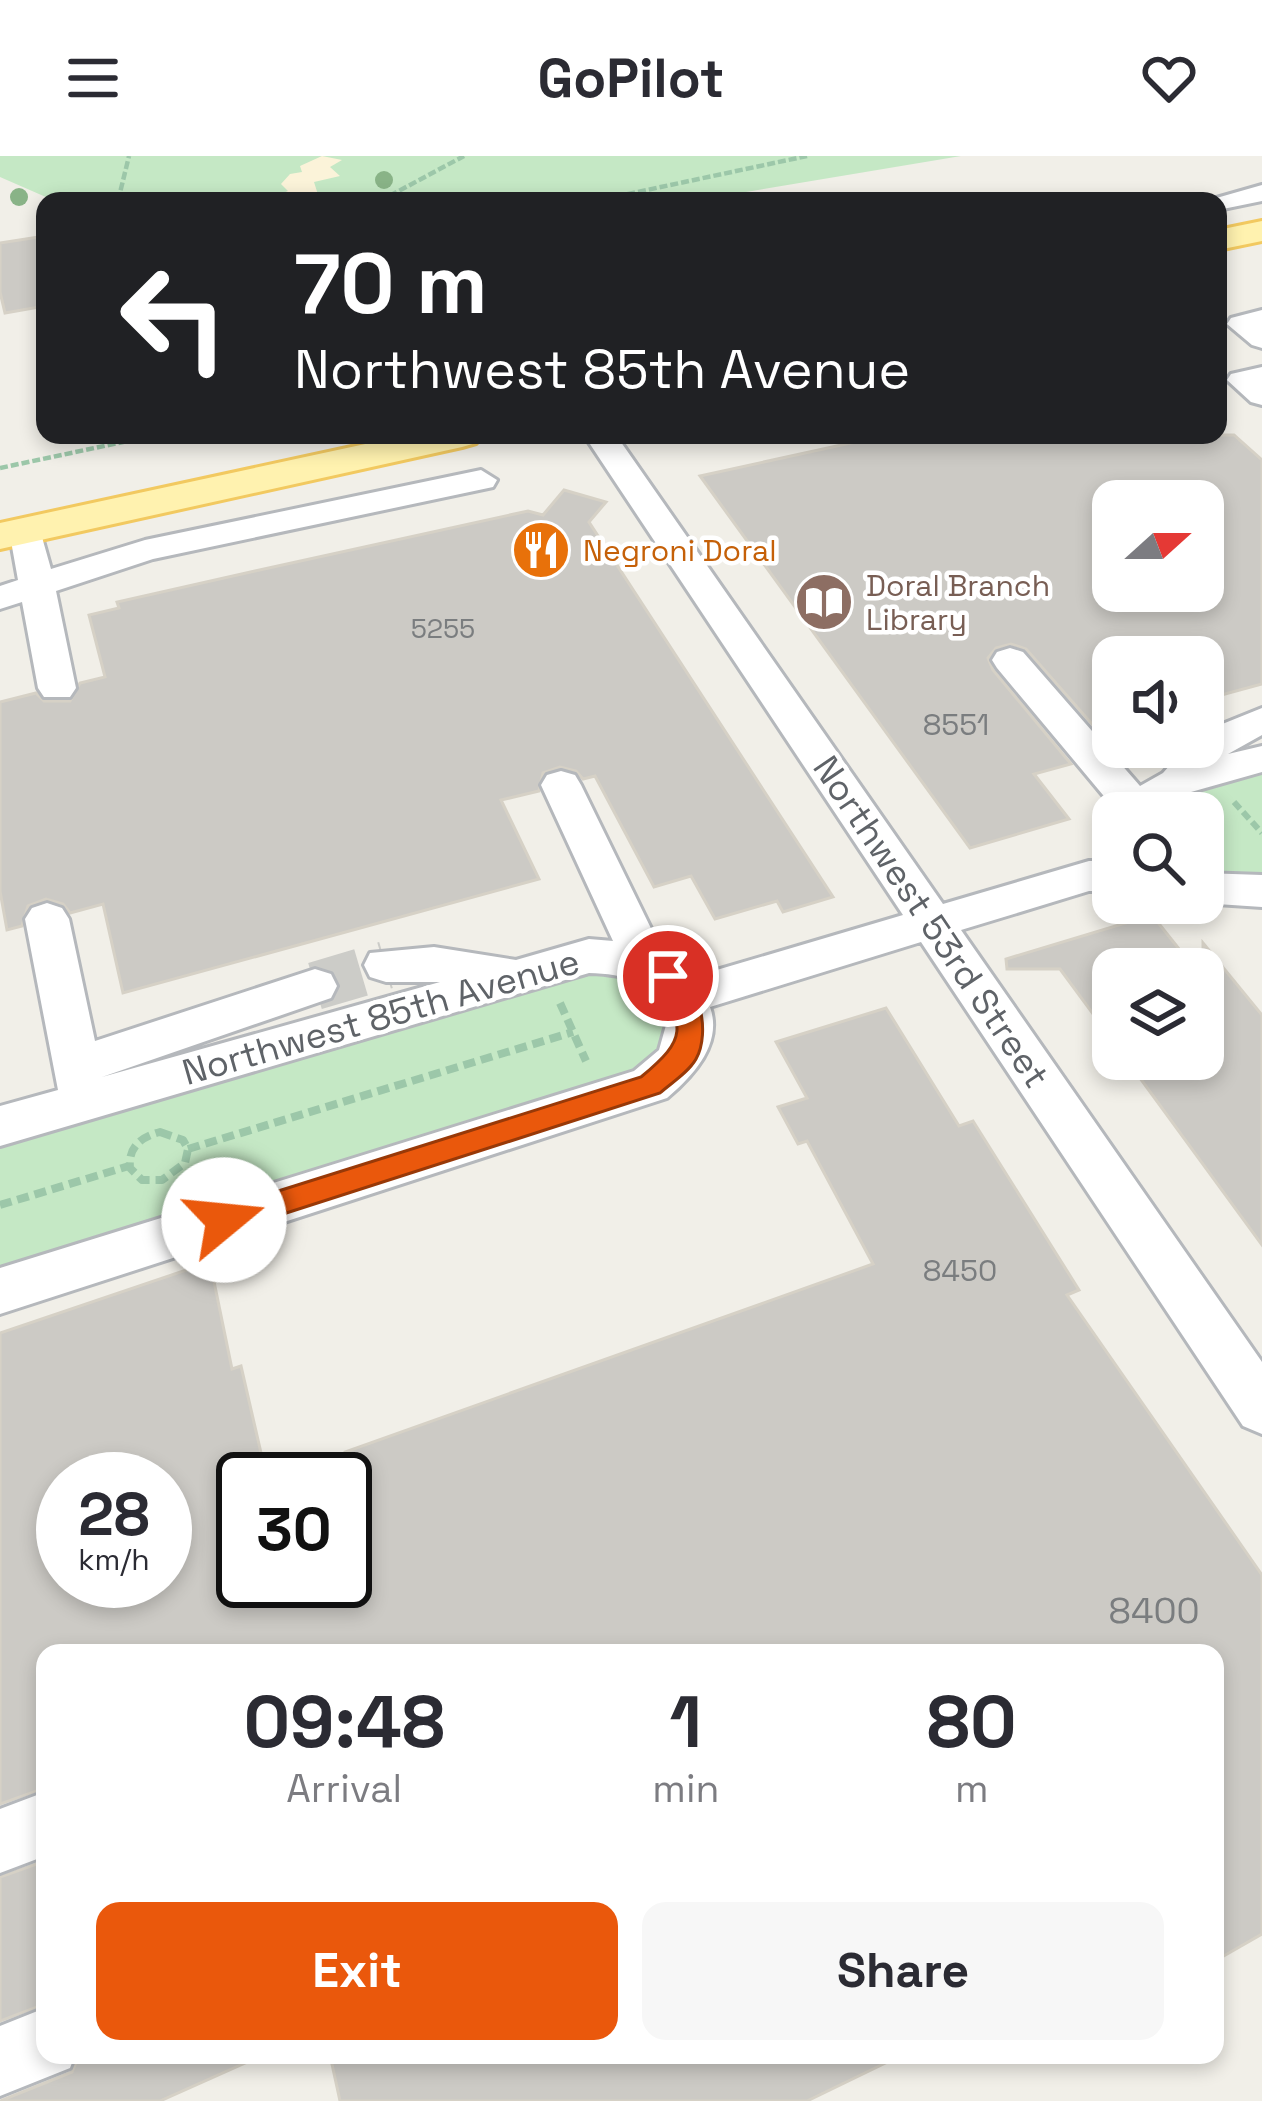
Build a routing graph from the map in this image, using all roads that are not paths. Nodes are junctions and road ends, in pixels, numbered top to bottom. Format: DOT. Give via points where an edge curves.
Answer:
graph roads {
  1 [pos="1262,193"];
  2 [pos="1227,200"];
  3 [pos="1262,231"];
  4 [pos="1227,239"];
  5 [pos="1262,260"];
  6 [pos="1227,267"];
  7 [pos="1262,376"];
  8 [pos="1262,396"];
  9 [pos="270,444"];
  10 [pos="415,444"];
  11 [pos="606,444"];
  12 [pos="481,480"];
  13 [pos="9,522"];
  14 [pos="38,586"];
  15 [pos="0,598"];
  16 [pos="1010,660"];
  17 [pos="57,688"];
  18 [pos="1262,721"];
  19 [pos="1262,759"];
  20 [pos="561,785"];
  21 [pos="1136,792"];
  22 [pos="1161,792"];
  23 [pos="1180,792"];
  24 [pos="1092,871"];
  25 [pos="1224,888"];
  26 [pos="1262,891"];
  27 [pos="47,919"];
  28 [pos="933,922"];
  29 [pos="645,961"];
  30 [pos="386,965"];
  31 [pos="539,984"];
  32 [pos="315,986"];
  33 [pos="684,997"];
  34 [pos="80,1083"];
  35 [pos="0,1126"];
  36 [pos="0,1291"];
  37 [pos="1262,1408"];
  38 [pos="36,1827"];
  39 [pos="0,1841"];
  40 [pos="36,2047"];
  41 [pos="0,2062"];
  1 -- 2 [label="street"];
  3 -- 4 [label="main road"];
  5 -- 6 [label="main road"];
  7 -- 8 [label="street" via="1242,380"];
  9 -- 13 [label="main road"];
  10 -- 13 [label="main road"];
  11 -- 28 [label="street, Northwest 53rd Street"];
  12 -- 14 [label="street" via="145,550"];
  13 -- 14 [label="street"];
  14 -- 15 [label="street"];
  14 -- 17 [label="street"];
  16 -- 21 [label="street"];
  18 -- 22 [label="street" via="1221,735"];
  19 -- 23 [label="street"];
  20 -- 29 [label="street"];
  24 -- 28 [label="street"];
  25 -- 26 [label="street"];
  27 -- 34 [label="street"];
  28 -- 33 [label="street"];
  28 -- 37 [label="street, Northwest 53rd Street"];
  29 -- 31 [label="street, Northwest 85th Avenue" via="590,956"];
  29 -- 33 [label="street"];
  30 -- 31 [label="street" via="434,964"];
  31 -- 34 [label="street, Northwest 85th Avenue"];
  32 -- 34 [label="street"];
  33 -- 36 [label="street" via="691,1037 684,1057 650,1085"];
  34 -- 35 [label="street, Northwest 85th Avenue"];
  38 -- 39 [label="street"];
  40 -- 41 [label="street"];
}
